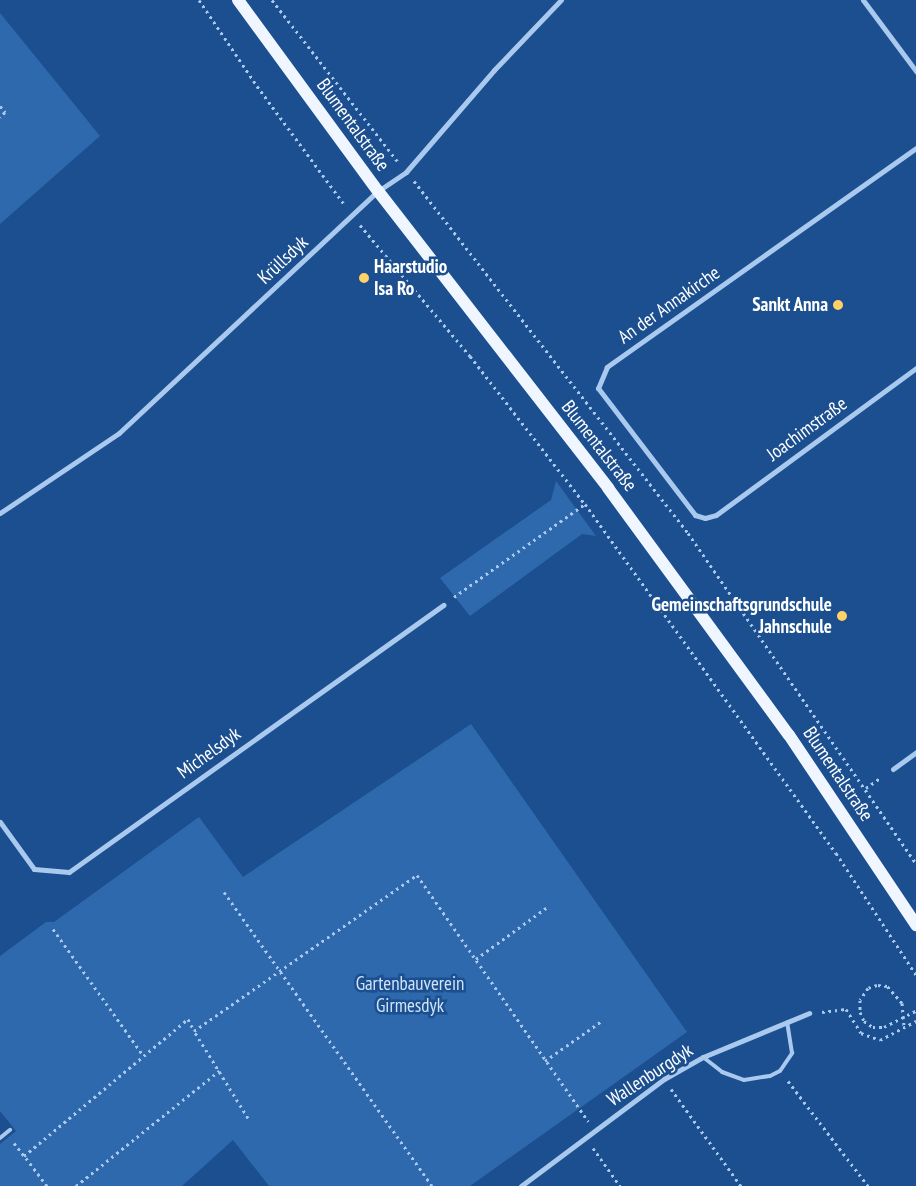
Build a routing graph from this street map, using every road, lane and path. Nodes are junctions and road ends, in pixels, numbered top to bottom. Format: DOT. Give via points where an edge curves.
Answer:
graph roads {
  1 [pos="199,0"];
  2 [pos="238,0"];
  3 [pos="272,0"];
  4 [pos="561,0"];
  5 [pos="863,0"];
  6 [pos="916,71"];
  7 [pos="0,106"];
  8 [pos="0,117"];
  9 [pos="916,148"];
  10 [pos="406,172"];
  11 [pos="378,191"];
  12 [pos="353,216"];
  13 [pos="916,368"];
  14 [pos="585,504"];
  15 [pos="0,513"];
  16 [pos="716,515"];
  17 [pos="443,604"];
  18 [pos="916,752"];
  19 [pos="893,769"];
  20 [pos="866,788"];
  21 [pos="0,822"];
  22 [pos="916,862"];
  23 [pos="224,892"];
  24 [pos="546,908"];
  25 [pos="916,925"];
  26 [pos="53,929"];
  27 [pos="476,959"];
  28 [pos="280,972"];
  29 [pos="916,975"];
  30 [pos="916,1011"];
  31 [pos="809,1013"];
  32 [pos="603,1020"];
  33 [pos="916,1021"];
  34 [pos="787,1022"];
  35 [pos="904,1029"];
  36 [pos="194,1031"];
  37 [pos="143,1055"];
  38 [pos="703,1057"];
  39 [pos="546,1061"];
  40 [pos="218,1071"];
  41 [pos="780,1071"];
  42 [pos="664,1079"];
  43 [pos="248,1118"];
  44 [pos="10,1130"];
  45 [pos="594,1130"];
  46 [pos="584,1137"];
  47 [pos="0,1138"];
  48 [pos="47,1186"];
  49 [pos="76,1186"];
  50 [pos="432,1186"];
  51 [pos="521,1186"];
  52 [pos="620,1186"];
  53 [pos="741,1186"];
  54 [pos="868,1186"];
  1 -- 12 [label="path" via="257,86"];
  2 -- 11 [label="main road, Blumentalstraße"];
  3 -- 10 [label="path"];
  4 -- 10 [label="street, Krüllsdyk" via="494,70"];
  5 -- 6 [label="street"];
  7 -- 8 [label="path" via="5,112"];
  9 -- 16 [label="street, An der Annakirche" via="615,362 600,377 598,388 602,397 695,514 705,518"];
  10 -- 11 [label="street, Krüllsdyk"];
  10 -- 20 [label="path" via="688,533"];
  11 -- 12 [label="street, Krüllsdyk"];
  11 -- 25 [label="main road, Blumentalstraße" via="620,504 789,735"];
  12 -- 14 [label="path" via="470,356"];
  12 -- 15 [label="street, Krüllsdyk" via="119,433"];
  13 -- 16 [label="street, Joachimstraße"];
  14 -- 17 [label="path"];
  14 -- 29 [label="path" via="836,853"];
  17 -- 21 [label="street, Michelsdyk" via="69,872 34,869"];
  18 -- 19 [label="street"];
  19 -- 20 [label="path"];
  20 -- 22 [label="path"];
  23 -- 28 [label="path"];
  24 -- 27 [label="path"];
  26 -- 37 [label="path"];
  27 -- 28 [label="path" via="417,875"];
  27 -- 39 [label="path"];
  28 -- 36 [label="path"];
  28 -- 50 [label="path"];
  30 -- 35 [label="path, bridge" via="884,1027 873,1027 864,1021 860,1000 868,988 877,984 887,986 902,1003"];
  31 -- 34 [label="street, Wallenburgdyk"];
  31 -- 35 [label="path" via="846,1009 861,1033 880,1040"];
  32 -- 39 [label="path"];
  33 -- 35 [label="path"];
  34 -- 38 [label="street, Wallenburgdyk"];
  34 -- 41 [label="lane" via="792,1053"];
  36 -- 37 [label="path" via="188,1019"];
  36 -- 40 [label="path"];
  37 -- 48 [label="path" via="24,1156"];
  38 -- 41 [label="lane" via="722,1072 744,1080 760,1079"];
  38 -- 42 [label="street, Wallenburgdyk"];
  39 -- 45 [label="path"];
  40 -- 43 [label="path"];
  40 -- 49 [label="path"];
  41 -- 54 [label="path"];
  42 -- 45 [label="street, Wallenburgdyk"];
  42 -- 53 [label="path"];
  44 -- 47 [label="lane"];
  45 -- 46 [label="street, Wallenburgdyk"];
  46 -- 51 [label="street, Wallenburgdyk"];
  46 -- 52 [label="path"];
}
